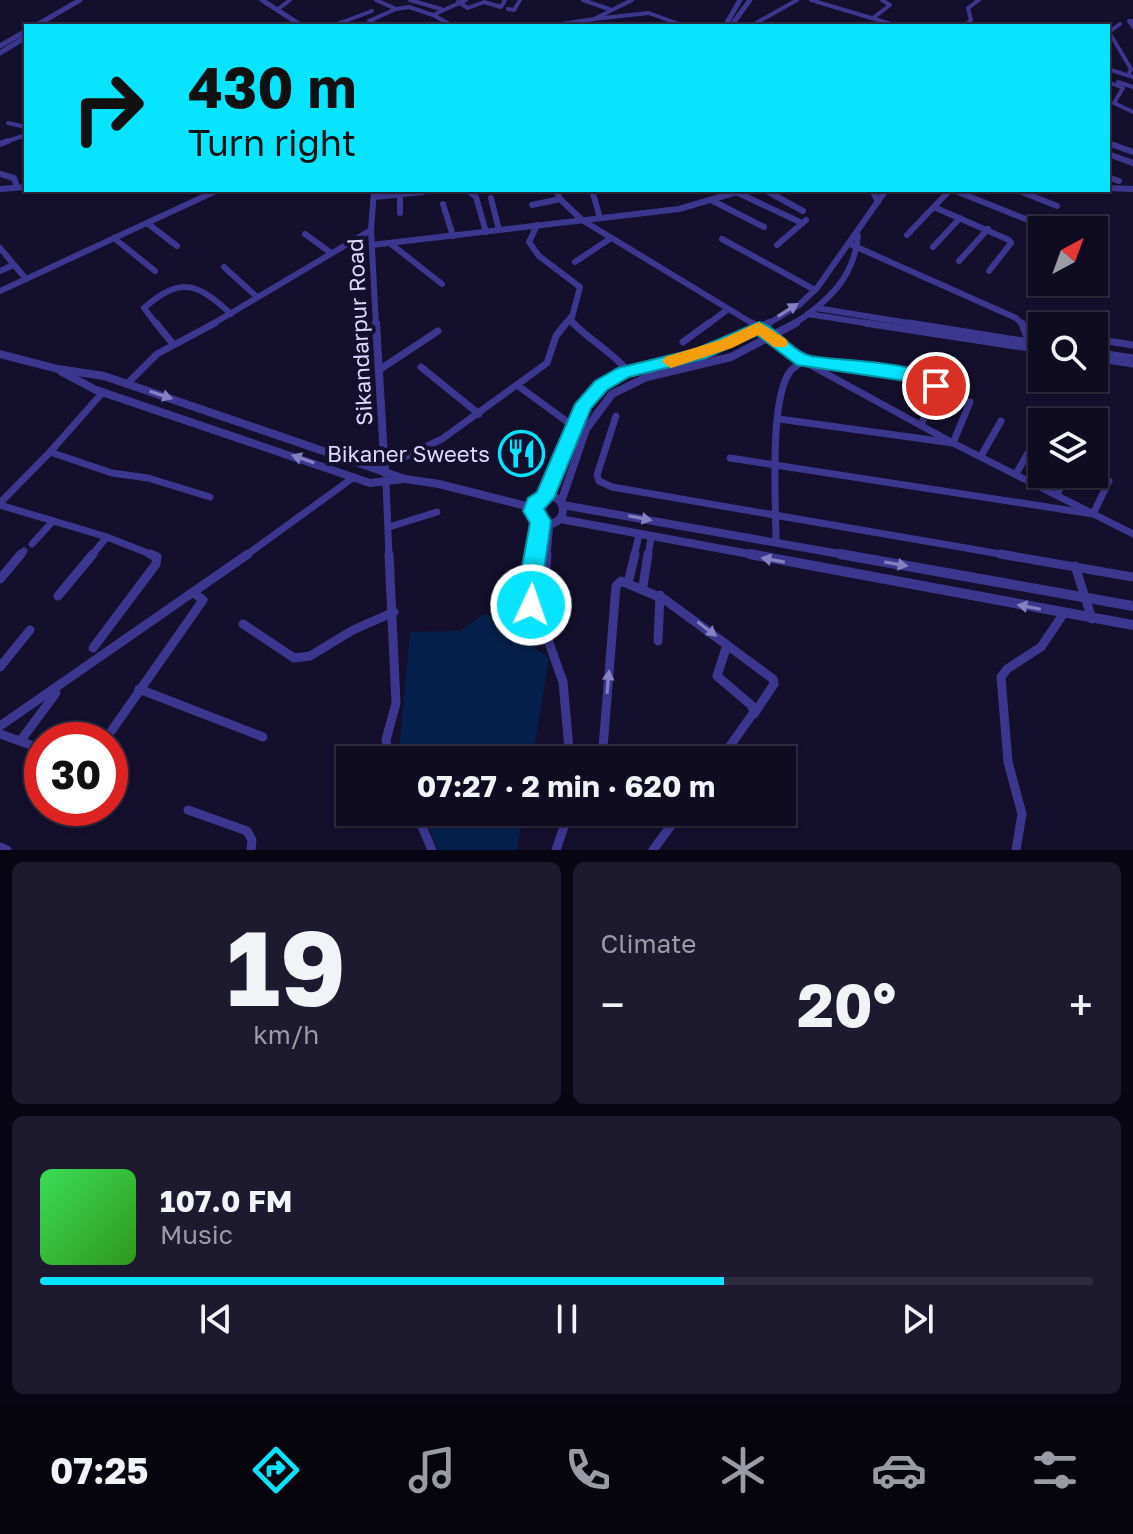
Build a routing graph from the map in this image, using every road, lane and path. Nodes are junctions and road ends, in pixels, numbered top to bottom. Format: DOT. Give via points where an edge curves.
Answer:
graph roads {
  1 [pos="80,0"];
  2 [pos="90,0"];
  3 [pos="262,0"];
  4 [pos="283,0"];
  5 [pos="290,0"];
  6 [pos="376,0"];
  7 [pos="410,0"];
  8 [pos="466,0"];
  9 [pos="505,0"];
  10 [pos="583,0"];
  11 [pos="632,0"];
  12 [pos="740,0"];
  13 [pos="750,0"];
  14 [pos="797,0"];
  15 [pos="811,0"];
  16 [pos="882,0"];
  17 [pos="979,0"];
  18 [pos="458,2"];
  19 [pos="275,9"];
  20 [pos="396,9"];
  21 [pos="443,9"];
  22 [pos="609,9"];
  23 [pos="372,11"];
  24 [pos="433,15"];
  25 [pos="873,18"];
  26 [pos="594,19"];
  27 [pos="1133,21"];
  28 [pos="38,24"];
  29 [pos="48,24"];
  30 [pos="299,24"];
  31 [pos="337,24"];
  32 [pos="376,24"];
  33 [pos="449,24"];
  34 [pos="562,24"];
  35 [pos="679,24"];
  36 [pos="729,24"];
  37 [pos="730,24"];
  38 [pos="755,24"];
  39 [pos="892,24"];
  40 [pos="966,24"];
  41 [pos="1120,24"];
  42 [pos="1133,27"];
  43 [pos="1110,29"];
  44 [pos="24,32"];
  45 [pos="24,38"];
  46 [pos="1110,38"];
  47 [pos="0,46"];
  48 [pos="0,53"];
  49 [pos="1110,70"];
  50 [pos="1131,76"];
  51 [pos="1110,81"];
  52 [pos="1110,81"];
  53 [pos="1133,87"];
  54 [pos="1110,99"];
  55 [pos="1115,101"];
  56 [pos="1133,112"];
  57 [pos="8,123"];
  58 [pos="24,127"];
  59 [pos="24,136"];
  60 [pos="0,144"];
  61 [pos="1110,144"];
  62 [pos="1133,152"];
  63 [pos="1110,155"];
  64 [pos="1133,163"];
  65 [pos="0,174"];
  66 [pos="1110,178"];
  67 [pos="1119,181"];
  68 [pos="17,187"];
  69 [pos="24,187"];
  70 [pos="1110,188"];
  71 [pos="0,189"];
  72 [pos="1133,189"];
  73 [pos="214,192"];
  74 [pos="423,192"];
  75 [pos="470,192"];
  76 [pos="557,192"];
  77 [pos="593,192"];
  78 [pos="737,192"];
  79 [pos="742,192"];
  80 [pos="769,192"];
  81 [pos="873,192"];
  82 [pos="886,192"];
  83 [pos="950,192"];
  84 [pos="957,192"];
  85 [pos="1022,192"];
  86 [pos="374,193"];
  87 [pos="400,194"];
  88 [pos="491,198"];
  89 [pos="560,199"];
  90 [pos="711,200"];
  91 [pos="878,202"];
  92 [pos="443,204"];
  93 [pos="532,205"];
  94 [pos="1057,206"];
  95 [pos="936,208"];
  96 [pos="803,211"];
  97 [pos="400,213"];
  98 [pos="600,218"];
  99 [pos="960,218"];
  100 [pos="582,220"];
  101 [pos="1028,220"];
  102 [pos="147,223"];
  103 [pos="537,225"];
  104 [pos="764,227"];
  105 [pos="988,229"];
  106 [pos="371,230"];
  107 [pos="499,230"];
  108 [pos="486,232"];
  109 [pos="305,234"];
  110 [pos="907,235"];
  111 [pos="453,236"];
  112 [pos="858,236"];
  113 [pos="114,238"];
  114 [pos="611,238"];
  115 [pos="722,239"];
  116 [pos="848,243"];
  117 [pos="391,244"];
  118 [pos="372,245"];
  119 [pos="777,245"];
  120 [pos="177,246"];
  121 [pos="933,247"];
  122 [pos="0,248"];
  123 [pos="859,248"];
  124 [pos="331,253"];
  125 [pos="959,261"];
  126 [pos="575,262"];
  127 [pos="13,265"];
  128 [pos="224,267"];
  129 [pos="0,271"];
  130 [pos="155,271"];
  131 [pos="989,271"];
  132 [pos="26,279"];
  133 [pos="442,284"];
  134 [pos="815,290"];
  135 [pos="0,294"];
  136 [pos="257,297"];
  137 [pos="728,309"];
  138 [pos="812,311"];
  139 [pos="231,314"];
  140 [pos="570,318"];
  141 [pos="759,327"];
  142 [pos="1024,329"];
  143 [pos="1028,330"];
  144 [pos="438,331"];
  145 [pos="772,336"];
  146 [pos="1028,340"];
  147 [pos="1108,341"];
  148 [pos="683,342"];
  149 [pos="173,344"];
  150 [pos="1028,345"];
  151 [pos="1133,345"];
  152 [pos="0,354"];
  153 [pos="1108,354"];
  154 [pos="1133,358"];
  155 [pos="1108,360"];
  156 [pos="803,361"];
  157 [pos="1133,364"];
  158 [pos="421,367"];
  159 [pos="58,369"];
  160 [pos="379,370"];
  161 [pos="628,371"];
  162 [pos="127,384"];
  163 [pos="517,385"];
  164 [pos="103,392"];
  165 [pos="970,402"];
  166 [pos="479,414"];
  167 [pos="616,416"];
  168 [pos="779,419"];
  169 [pos="1001,421"];
  170 [pos="921,425"];
  171 [pos="573,426"];
  172 [pos="953,443"];
  173 [pos="50,452"];
  174 [pos="1028,453"];
  175 [pos="981,456"];
  176 [pos="730,458"];
  177 [pos="385,459"];
  178 [pos="777,464"];
  179 [pos="385,471"];
  180 [pos="1016,474"];
  181 [pos="354,477"];
  182 [pos="405,479"];
  183 [pos="1109,481"];
  184 [pos="386,484"];
  185 [pos="1060,488"];
  186 [pos="1057,495"];
  187 [pos="210,497"];
  188 [pos="545,498"];
  189 [pos="0,504"];
  190 [pos="562,504"];
  191 [pos="534,508"];
  192 [pos="437,512"];
  193 [pos="776,514"];
  194 [pos="1093,514"];
  195 [pos="53,521"];
  196 [pos="550,521"];
  197 [pos="389,527"];
  198 [pos="1133,534"];
  199 [pos="639,535"];
  200 [pos="107,537"];
  201 [pos="651,538"];
  202 [pos="776,543"];
  203 [pos="32,544"];
  204 [pos="24,551"];
  205 [pos="1075,566"];
  206 [pos="1133,577"];
  207 [pos="0,579"];
  208 [pos="628,583"];
  209 [pos="643,586"];
  210 [pos="194,593"];
  211 [pos="660,595"];
  212 [pos="58,596"];
  213 [pos="1084,597"];
  214 [pos="1133,606"];
  215 [pos="394,612"];
  216 [pos="1064,613"];
  217 [pos="538,618"];
  218 [pos="1092,619"];
  219 [pos="243,624"];
  220 [pos="1133,625"];
  221 [pos="30,630"];
  222 [pos="658,641"];
  223 [pos="727,645"];
  224 [pos="93,648"];
  225 [pos="0,667"];
  226 [pos="139,689"];
  227 [pos="56,693"];
  228 [pos="753,716"];
  229 [pos="117,722"];
  230 [pos="0,726"];
  231 [pos="0,734"];
  232 [pos="263,737"];
  233 [pos="21,740"];
  234 [pos="24,741"];
  235 [pos="387,746"];
  236 [pos="569,746"];
  237 [pos="603,746"];
  238 [pos="730,746"];
  239 [pos="188,810"];
  240 [pos="422,826"];
  241 [pos="564,826"];
  242 [pos="671,826"];
  243 [pos="0,847"];
  244 [pos="7,850"];
  245 [pos="251,850"];
  246 [pos="432,850"];
  247 [pos="556,850"];
  248 [pos="653,850"];
  249 [pos="1016,850"];
  1 -- 28 [label="street"];
  2 -- 29 [label="street"];
  3 -- 19 [label="street"];
  4 -- 19 [label="street"];
  5 -- 19 [label="street"];
  6 -- 20 [label="street"];
  7 -- 21 [label="street"];
  8 -- 18 [label="street"];
  9 -- 18 [label="street" via="501,7 484,2 468,8"];
  10 -- 22 [label="street"];
  11 -- 26 [label="street"];
  12 -- 36 [label="street"];
  13 -- 37 [label="street"];
  14 -- 38 [label="street"];
  15 -- 25 [label="street"];
  16 -- 25 [label="street" via="889,8"];
  17 -- 40 [label="street" via="968,8 971,20"];
  18 -- 21 [label="street"];
  19 -- 30 [label="street"];
  20 -- 24 [label="street" via="409,7"];
  20 -- 32 [label="street" via="369,21"];
  21 -- 24 [label="street"];
  23 -- 31 [label="street"];
  24 -- 33 [label="street"];
  25 -- 39 [label="street"];
  26 -- 34 [label="street"];
  26 -- 35 [label="street" via="649,13"];
  27 -- 42 [label="street"];
  41 -- 43 [label="street"];
  44 -- 47 [label="street"];
  45 -- 48 [label="street"];
  46 -- 50 [label="street"];
  49 -- 50 [label="street"];
  51 -- 53 [label="street"];
  52 -- 55 [label="street" via="1123,88"];
  54 -- 55 [label="street"];
  55 -- 56 [label="street"];
  57 -- 58 [label="street"];
  59 -- 60 [label="street"];
  61 -- 62 [label="street"];
  63 -- 64 [label="street"];
  65 -- 68 [label="street" via="14,178"];
  66 -- 67 [label="street"];
  68 -- 69 [label="street"];
  68 -- 71 [label="street"];
  70 -- 72 [label="street"];
  73 -- 102 [label="street"];
  74 -- 87 [label="street"];
  75 -- 108 [label="street" via="476,197"];
  76 -- 89 [label="street"];
  77 -- 98 [label="street"];
  78 -- 90 [label="street"];
  79 -- 119 [label="street" via="804,222"];
  80 -- 96 [label="street"];
  81 -- 91 [label="street"];
  82 -- 91 [label="street"];
  83 -- 95 [label="street"];
  84 -- 101 [label="street"];
  85 -- 94 [label="street"];
  86 -- 87 [label="street"];
  86 -- 106 [label="street, Sikandarpur Road"];
  87 -- 97 [label="street"];
  88 -- 107 [label="street"];
  89 -- 93 [label="street"];
  89 -- 100 [label="street"];
  90 -- 98 [label="street"];
  90 -- 104 [label="street"];
  91 -- 112 [label="street"];
  92 -- 111 [label="street"];
  95 -- 99 [label="street"];
  95 -- 110 [label="street"];
  98 -- 100 [label="street"];
  99 -- 105 [label="street"];
  99 -- 121 [label="street"];
  100 -- 103 [label="street"];
  100 -- 114 [label="street"];
  102 -- 113 [label="street"];
  102 -- 120 [label="street"];
  103 -- 107 [label="street"];
  103 -- 140 [label="street" via="529,242 580,287"];
  105 -- 125 [label="street"];
  105 -- 131 [label="street" via="1011,243"];
  106 -- 118 [label="street, Sikandarpur Road"];
  106 -- 124 [label="street"];
  107 -- 108 [label="street"];
  108 -- 111 [label="street"];
  109 -- 124 [label="street"];
  111 -- 117 [label="street"];
  112 -- 116 [label="street"];
  112 -- 123 [label="street"];
  113 -- 130 [label="street"];
  113 -- 132 [label="street"];
  114 -- 126 [label="street"];
  114 -- 137 [label="street"];
  115 -- 134 [label="street"];
  116 -- 123 [label="street"];
  116 -- 134 [label="street"];
  117 -- 118 [label="street"];
  117 -- 133 [label="street"];
  118 -- 160 [label="street, Sikandarpur Road"];
  122 -- 127 [label="street"];
  123 -- 138 [label="street" via="848,275"];
  123 -- 142 [label="street" via="1016,318"];
  124 -- 136 [label="street"];
  127 -- 129 [label="street"];
  127 -- 132 [label="street"];
  128 -- 136 [label="street"];
  132 -- 135 [label="street"];
  141 -- 134 [label="street, one-way"];
  136 -- 139 [label="street"];
  137 -- 141 [label="street"];
  137 -- 148 [label="street"];
  138 -- 145 [label="street"];
  138 -- 150 [label="street"];
  139 -- 149 [label="street"];
  139 -- 149 [label="street" via="200,287 179,287 144,308"];
  140 -- 161 [label="street"];
  140 -- 163 [label="street" via="556,336 547,363"];
  141 -- 145 [label="street"];
  141 -- 161 [label="street" via="700,354"];
  142 -- 143 [label="street"];
  142 -- 146 [label="street"];
  144 -- 160 [label="street"];
  145 -- 156 [label="street"];
  145 -- 190 [label="street" via="728,358 648,377 614,392 595,413"];
  147 -- 151 [label="street"];
  149 -- 162 [label="street" via="146,361"];
  152 -- 159 [label="street"];
  153 -- 154 [label="street"];
  155 -- 157 [label="street"];
  156 -- 168 [label="street" via="785,380"];
  156 -- 170 [label="street"];
  156 -- 170 [label="street" via="916,376 935,384"];
  158 -- 166 [label="street"];
  159 -- 162 [label="street"];
  159 -- 164 [label="street"];
  160 -- 177 [label="street, Sikandarpur Road"];
  161 -- 171 [label="street" via="591,395"];
  162 -- 179 [label="street, one-way"];
  163 -- 166 [label="street"];
  163 -- 171 [label="street"];
  164 -- 173 [label="street"];
  181 -- 164 [label="street, one-way"];
  165 -- 172 [label="street"];
  166 -- 177 [label="street" via="419,450"];
  167 -- 193 [label="street" via="597,475 605,485"];
  168 -- 172 [label="street"];
  168 -- 178 [label="street"];
  169 -- 175 [label="street"];
  170 -- 172 [label="street"];
  171 -- 188 [label="street"];
  172 -- 175 [label="street"];
  173 -- 187 [label="street"];
  173 -- 189 [label="street"];
  174 -- 180 [label="street"];
  175 -- 180 [label="street"];
  176 -- 178 [label="street"];
  177 -- 179 [label="street, Sikandarpur Road"];
  178 -- 193 [label="street"];
  178 -- 194 [label="street"];
  179 -- 182 [label="street"];
  179 -- 184 [label="street, Sikandarpur Road"];
  180 -- 186 [label="street"];
  181 -- 184 [label="street"];
  181 -- 210 [label="street"];
  182 -- 184 [label="street"];
  182 -- 191 [label="street"];
  183 -- 194 [label="street"];
  184 -- 197 [label="street"];
  185 -- 186 [label="street"];
  186 -- 194 [label="street"];
  188 -- 190 [label="street"];
  188 -- 191 [label="street"];
  189 -- 195 [label="street"];
  190 -- 196 [label="street"];
  190 -- 202 [label="street, one-way"];
  191 -- 196 [label="street" via="535,515"];
  192 -- 197 [label="street"];
  193 -- 202 [label="street"];
  193 -- 205 [label="street"];
  194 -- 198 [label="street"];
  195 -- 200 [label="street"];
  195 -- 203 [label="street"];
  196 -- 199 [label="street"];
  196 -- 217 [label="street"];
  196 -- 217 [label="street" via="528,589"];
  197 -- 215 [label="street"];
  199 -- 201 [label="street"];
  199 -- 208 [label="street"];
  200 -- 212 [label="street"];
  200 -- 224 [label="street" via="158,560"];
  201 -- 209 [label="street"];
  216 -- 201 [label="street, one-way"];
  202 -- 213 [label="street, one-way"];
  204 -- 207 [label="street"];
  205 -- 206 [label="street"];
  205 -- 213 [label="street"];
  208 -- 209 [label="street"];
  237 -- 208 [label="street, one-way" via="616,586"];
  209 -- 211 [label="street"];
  210 -- 226 [label="street" via="203,600"];
  210 -- 230 [label="street"];
  211 -- 222 [label="street"];
  211 -- 223 [label="street, one-way"];
  213 -- 214 [label="street"];
  213 -- 218 [label="street"];
  215 -- 219 [label="street" via="310,656 294,658"];
  215 -- 235 [label="street" via="396,703"];
  216 -- 218 [label="street"];
  216 -- 249 [label="street" via="1041,647 1001,677 1008,762 1023,821"];
  217 -- 236 [label="street" via="563,682"];
  218 -- 220 [label="street"];
  221 -- 225 [label="street"];
  223 -- 228 [label="street" via="717,676 751,705"];
  223 -- 228 [label="street" via="773,679"];
  226 -- 229 [label="street"];
  226 -- 232 [label="street"];
  227 -- 233 [label="street"];
  228 -- 238 [label="street"];
  231 -- 233 [label="street"];
  233 -- 234 [label="street"];
  239 -- 245 [label="street" via="247,831"];
  240 -- 246 [label="street"];
  241 -- 247 [label="street"];
  242 -- 248 [label="street"];
  243 -- 244 [label="street"];
}
